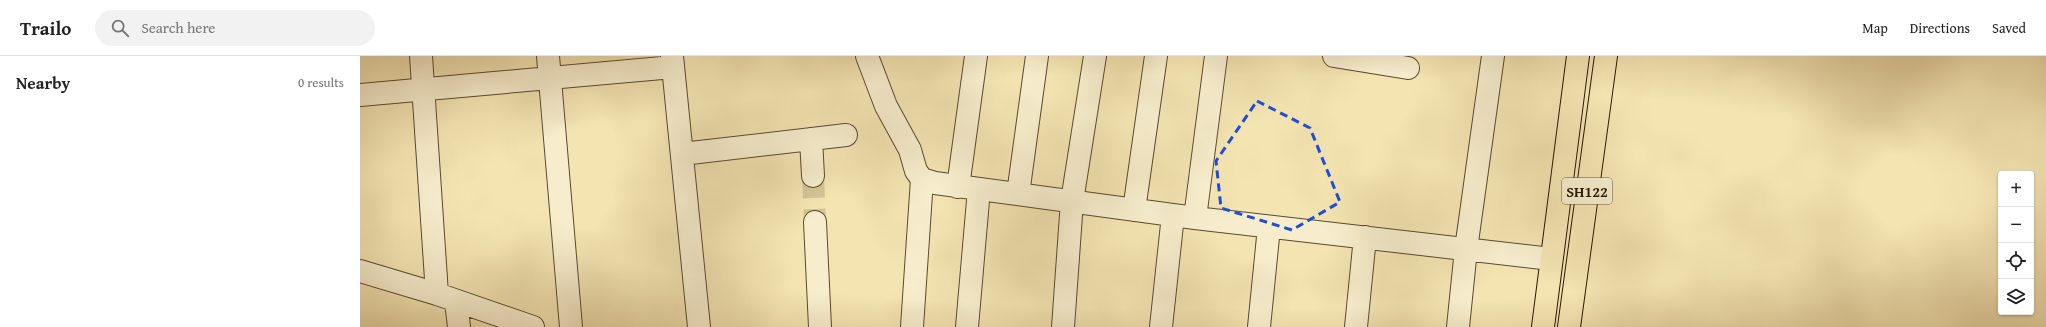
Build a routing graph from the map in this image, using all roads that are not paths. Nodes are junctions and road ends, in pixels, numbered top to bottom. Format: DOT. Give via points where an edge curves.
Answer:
graph roads {
  1 [pos="422,56"];
  2 [pos="548,56"];
  3 [pos="867,56"];
  4 [pos="976,56"];
  5 [pos="1037,56"];
  6 [pos="1095,56"];
  7 [pos="1156,56"];
  8 [pos="1216,56"];
  9 [pos="1334,56"];
  10 [pos="1492,56"];
  11 [pos="1578,56"];
  12 [pos="1606,56"];
  13 [pos="673,62"];
  14 [pos="1408,68"];
  15 [pos="550,78"];
  16 [pos="424,89"];
  17 [pos="360,95"];
  18 [pos="846,135"];
  19 [pos="810,139"];
  20 [pos="682,154"];
  21 [pos="813,176"];
  22 [pos="922,179"];
  23 [pos="958,187"];
  24 [pos="979,189"];
  25 [pos="1018,194"];
  26 [pos="1072,201"];
  27 [pos="1134,210"];
  28 [pos="1173,215"];
  29 [pos="1195,218"];
  30 [pos="815,222"];
  31 [pos="1269,227"];
  32 [pos="1365,237"];
  33 [pos="1466,249"];
  34 [pos="1551,259"];
  35 [pos="360,271"];
  36 [pos="447,297"];
  37 [pos="458,327"];
  38 [pos="533,327"];
  39 [pos="571,327"];
  40 [pos="699,327"];
  41 [pos="820,327"];
  42 [pos="912,327"];
  43 [pos="967,327"];
  44 [pos="1063,327"];
  45 [pos="1162,327"];
  46 [pos="1259,327"];
  47 [pos="1356,327"];
  48 [pos="1458,327"];
  49 [pos="1543,327"];
  50 [pos="1569,327"];
  1 -- 16 [label="street"];
  2 -- 15 [label="street"];
  3 -- 22 [label="street" via="886,106 910,150 916,170"];
  4 -- 23 [label="street"];
  5 -- 25 [label="street"];
  6 -- 26 [label="street"];
  7 -- 27 [label="street"];
  8 -- 29 [label="street"];
  9 -- 14 [label="street"];
  10 -- 33 [label="street"];
  11 -- 34 [label="main road, SH122"];
  12 -- 50 [label="main road, SH122"];
  13 -- 15 [label="street"];
  13 -- 20 [label="street"];
  15 -- 16 [label="street"];
  15 -- 39 [label="street"];
  16 -- 17 [label="street"];
  16 -- 36 [label="street"];
  18 -- 19 [label="street"];
  19 -- 20 [label="street"];
  19 -- 21 [label="street"];
  20 -- 40 [label="street"];
  22 -- 23 [label="street" via="935,184"];
  22 -- 42 [label="street"];
  23 -- 24 [label="street"];
  24 -- 25 [label="street"];
  24 -- 43 [label="street"];
  25 -- 26 [label="street"];
  26 -- 27 [label="street"];
  26 -- 44 [label="street"];
  27 -- 28 [label="street"];
  28 -- 29 [label="street"];
  28 -- 45 [label="street"];
  29 -- 31 [label="street"];
  30 -- 41 [label="street"];
  31 -- 32 [label="street"];
  31 -- 46 [label="street"];
  32 -- 33 [label="street"];
  32 -- 47 [label="street"];
  33 -- 34 [label="street"];
  33 -- 48 [label="street"];
  34 -- 49 [label="main road, SH122"];
  35 -- 36 [label="street"];
  36 -- 37 [label="street"];
  36 -- 38 [label="street"];
}
